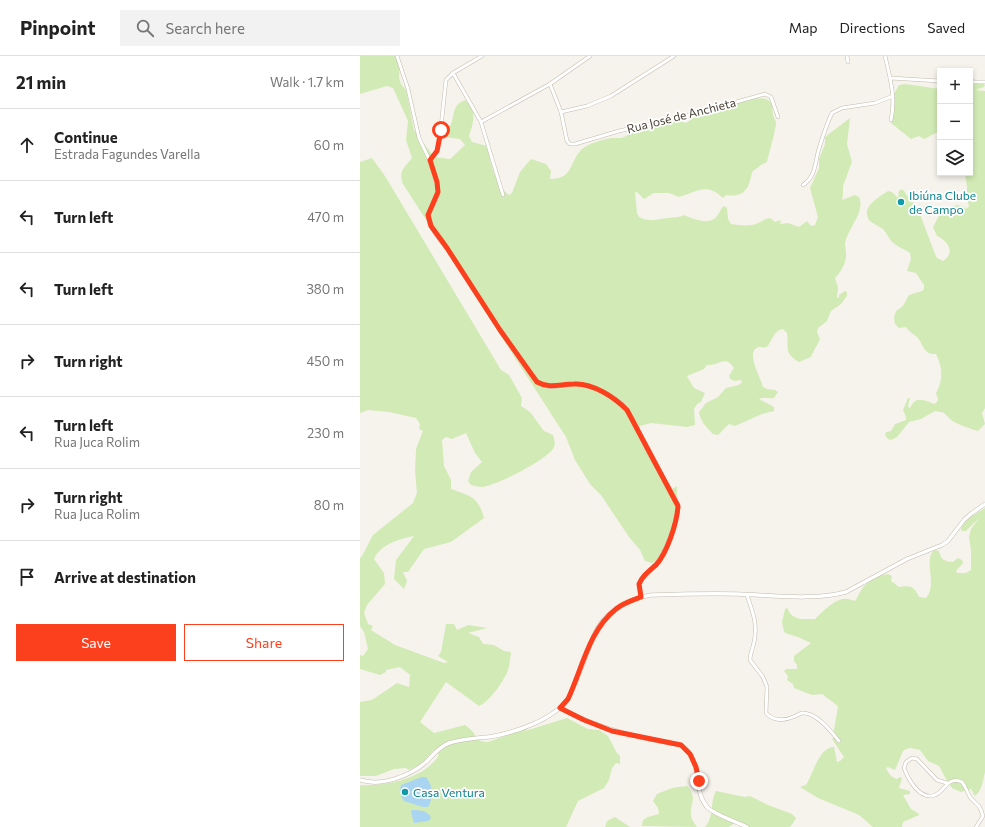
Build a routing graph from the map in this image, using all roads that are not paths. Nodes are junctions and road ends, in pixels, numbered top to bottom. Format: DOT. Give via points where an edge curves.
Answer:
graph roads {
  1 [pos="397,56"];
  2 [pos="482,56"];
  3 [pos="590,56"];
  4 [pos="674,56"];
  5 [pos="847,56"];
  6 [pos="885,56"];
  7 [pos="848,62"];
  8 [pos="453,73"];
  9 [pos="890,78"];
  10 [pos="937,81"];
  11 [pos="973,82"];
  12 [pos="985,82"];
  13 [pos="550,84"];
  14 [pos="893,96"];
  15 [pos="561,112"];
  16 [pos="778,117"];
  17 [pos="891,120"];
  18 [pos="481,122"];
  19 [pos="430,160"];
  20 [pos="803,185"];
  21 [pos="503,195"];
  22 [pos="985,504"];
  23 [pos="747,595"];
  24 [pos="641,597"];
  25 [pos="560,708"];
  26 [pos="839,741"];
  27 [pos="360,780"];
  28 [pos="947,783"];
  29 [pos="747,827"];
  30 [pos="976,827"];
  1 -- 19 [label="street" via="408,89 419,138"];
  2 -- 8 [label="street"];
  3 -- 13 [label="street"];
  4 -- 15 [label="street" via="611,96 587,106"];
  5 -- 7 [label="street"];
  6 -- 9 [label="street"];
  8 -- 18 [label="street"];
  8 -- 19 [label="street" via="446,80 439,146"];
  9 -- 10 [label="street"];
  9 -- 14 [label="street"];
  11 -- 12 [label="street"];
  13 -- 15 [label="street"];
  13 -- 18 [label="street"];
  14 -- 17 [label="street"];
  14 -- 20 [label="street" via="875,103 842,108 832,113 814,172"];
  15 -- 16 [label="street, Rua José de Anchieta" via="565,135 570,144 765,94 771,97"];
  18 -- 21 [label="street"];
  19 -- 24 [label="street" via="438,192 428,215 431,226 519,358 537,382 554,387 581,384 604,392 622,404 634,421 678,506 670,539 663,555 656,565 647,571 639,584"];
  22 -- 23 [label="street" via="964,520 948,541 895,565 846,592 818,596"];
  23 -- 24 [label="street" via="690,594"];
  23 -- 26 [label="street" via="756,626 750,660 767,687 766,713 782,720 802,713 813,716"];
  24 -- 25 [label="street" via="617,608 601,623 568,699"];
  25 -- 27 [label="street" via="542,719 506,733 444,745 417,769 397,778 372,782"];
  25 -- 29 [label="street" via="612,731 681,745 690,754 696,767 704,803 709,809"];
  28 -- 28 [label="street" via="937,794 924,794 910,782 904,768 906,762 912,758 917,759 937,780"];
  28 -- 30 [label="street" via="962,782 980,806 983,816"];
}
